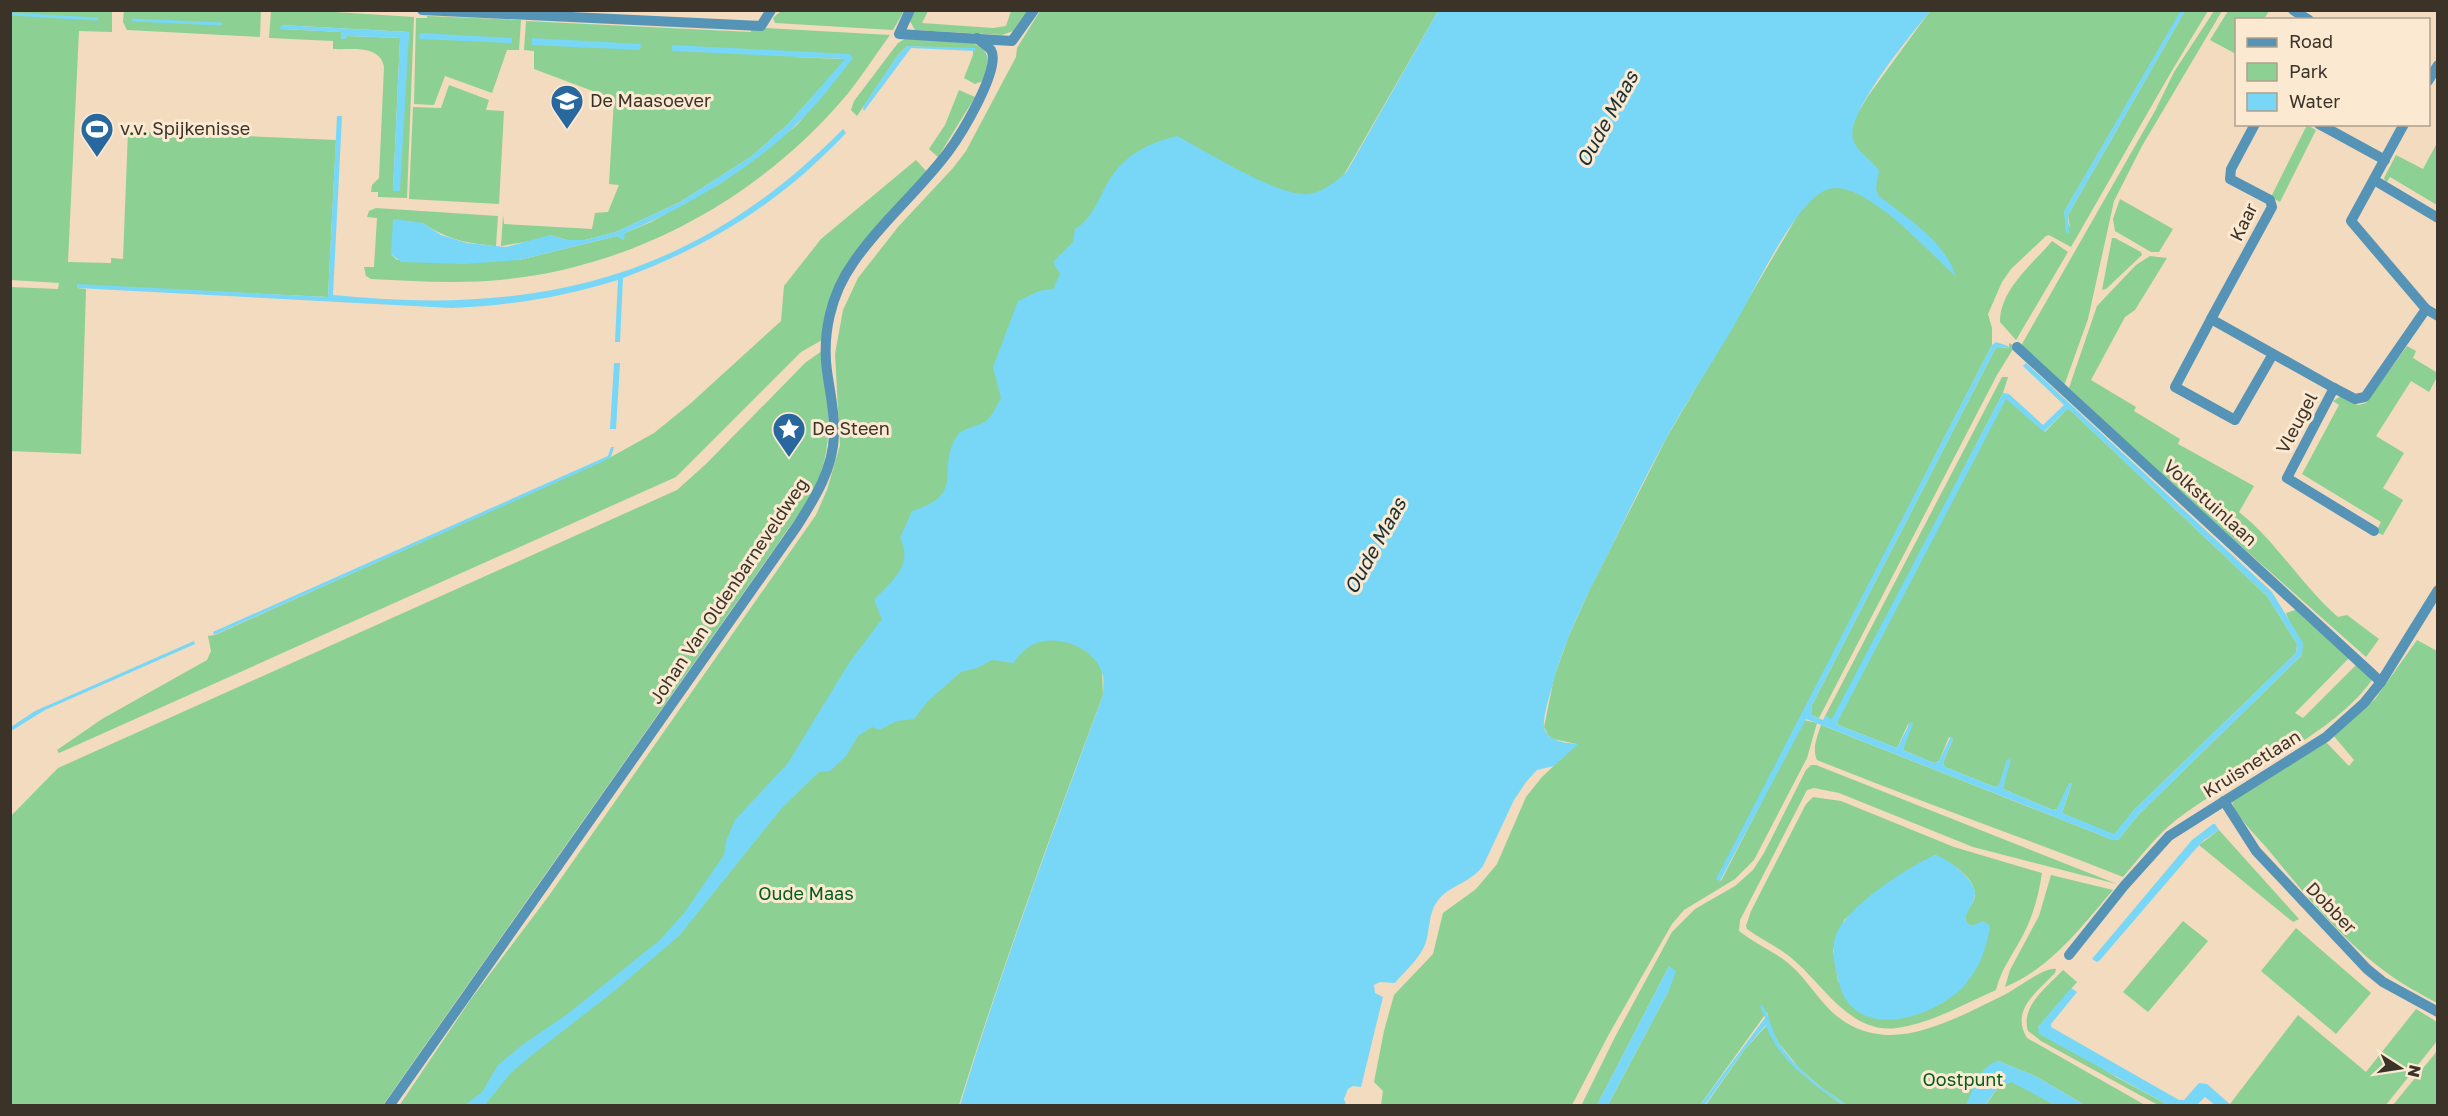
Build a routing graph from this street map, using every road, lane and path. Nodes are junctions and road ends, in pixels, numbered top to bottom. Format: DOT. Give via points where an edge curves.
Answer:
graph roads {
  1 [pos="422,10"];
  2 [pos="771,10"];
  3 [pos="910,10"];
  4 [pos="1035,10"];
  5 [pos="2293,10"];
  6 [pos="2306,18"];
  7 [pos="977,38"];
  8 [pos="2438,65"];
  9 [pos="2430,78"];
  10 [pos="2254,126"];
  11 [pos="2323,126"];
  12 [pos="2403,126"];
  13 [pos="2385,160"];
  14 [pos="2373,180"];
  15 [pos="2438,218"];
  16 [pos="2426,309"];
  17 [pos="2438,316"];
  18 [pos="2211,319"];
  19 [pos="2017,347"];
  20 [pos="2273,354"];
  21 [pos="2334,388"];
  22 [pos="2374,531"];
  23 [pos="2438,591"];
  24 [pos="2381,682"];
  25 [pos="2224,801"];
  26 [pos="2069,955"];
  27 [pos="2438,1012"];
  28 [pos="389,1106"];
  1 -- 2 [label="street" via="761,26"];
  3 -- 7 [label="street" via="899,34"];
  4 -- 7 [label="street" via="1012,40"];
  5 -- 6 [label="street"];
  7 -- 28 [label="street, Johan Van Oldenbarneveldweg" via="991,50 993,62 980,98 949,152 853,262 831,307 826,345 834,436 819,491"];
  8 -- 9 [label="street"];
  10 -- 18 [label="street, Kaar" via="2231,169 2230,179 2270,200 2272,207"];
  11 -- 13 [label="street"];
  12 -- 13 [label="street"];
  13 -- 14 [label="street"];
  14 -- 15 [label="street"];
  14 -- 16 [label="street" via="2351,221"];
  16 -- 17 [label="street"];
  16 -- 21 [label="street, Vleugel" via="2365,397 2355,399"];
  18 -- 20 [label="street, Vleugel"];
  18 -- 20 [label="street" via="2175,387 2235,420"];
  19 -- 24 [label="street, Volkstuinlaan"];
  20 -- 21 [label="street, Vleugel"];
  21 -- 22 [label="street, Vleugel" via="2287,478"];
  23 -- 24 [label="street, Kruisnetlaan"];
  24 -- 25 [label="street, Kruisnetlaan" via="2326,737"];
  25 -- 26 [label="street, Kruisnetlaan" via="2169,837"];
  25 -- 27 [label="street, Dobber" via="2256,851 2367,969"];
}
